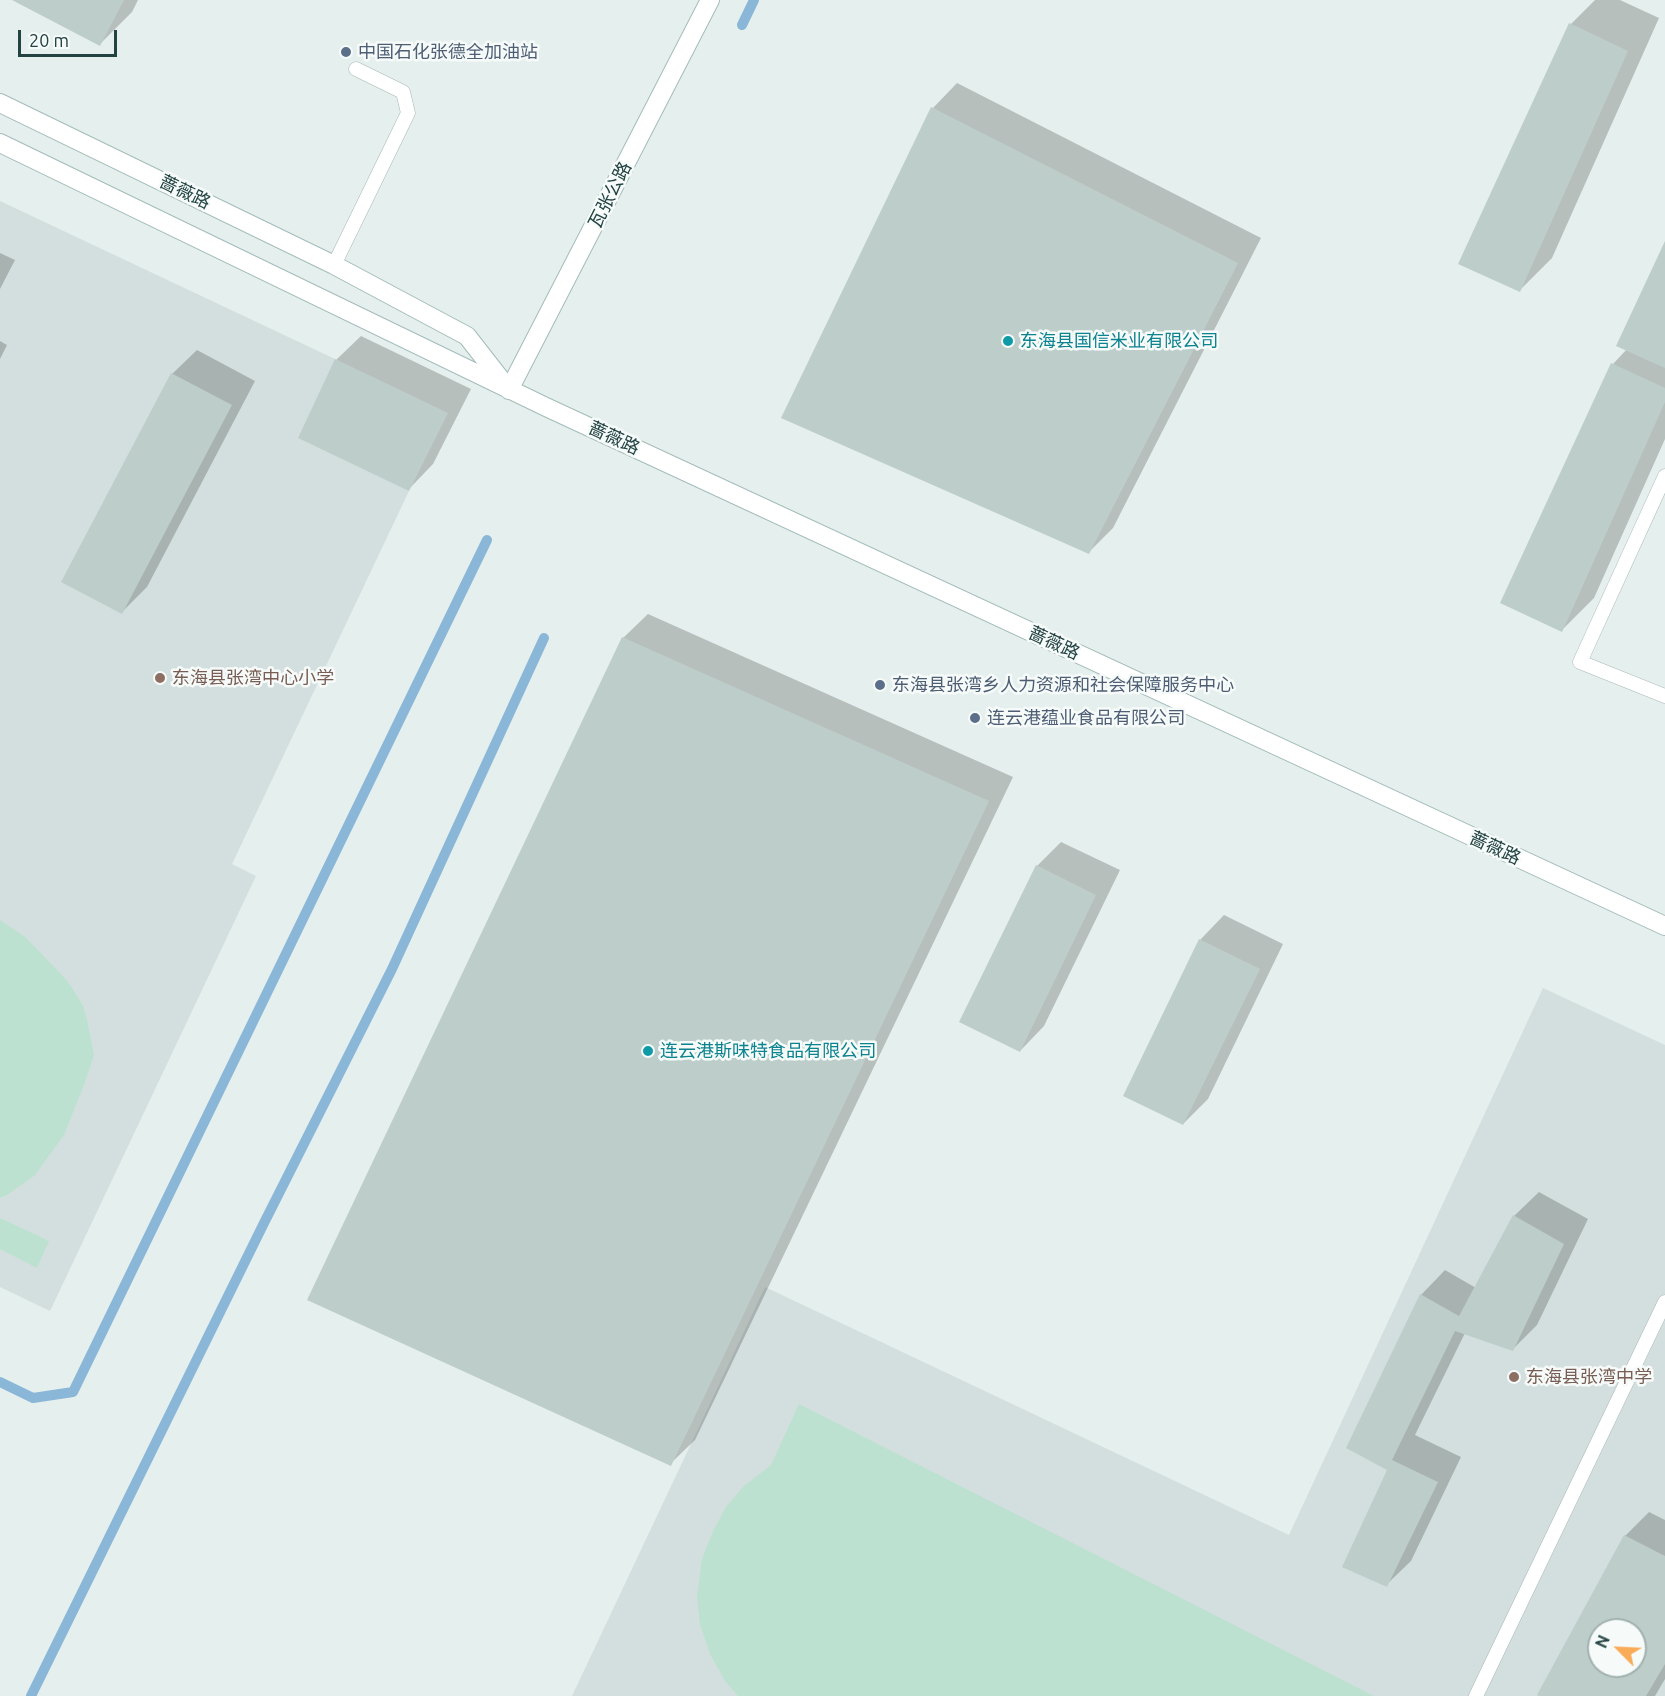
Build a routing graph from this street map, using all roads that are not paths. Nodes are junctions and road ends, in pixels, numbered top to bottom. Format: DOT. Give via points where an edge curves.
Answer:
graph roads {
  1 [pos="710,0"];
  2 [pos="356,69"];
  3 [pos="0,103"];
  4 [pos="0,143"];
  5 [pos="334,265"];
  6 [pos="509,390"];
  7 [pos="1665,476"];
  8 [pos="1665,696"];
  9 [pos="1665,926"];
  10 [pos="1665,1302"];
  11 [pos="1476,1696"];
  1 -- 6 [label="main road, 瓦张公路"];
  2 -- 5 [label="lane" via="403,92 408,113"];
  3 -- 5 [label="main road, 蔷薇路"];
  4 -- 6 [label="main road, 蔷薇路"];
  5 -- 6 [label="main road, 蔷薇路" via="467,336"];
  6 -- 9 [label="main road, 蔷薇路"];
  7 -- 8 [label="lane" via="1580,662"];
  10 -- 11 [label="lane"];
}
